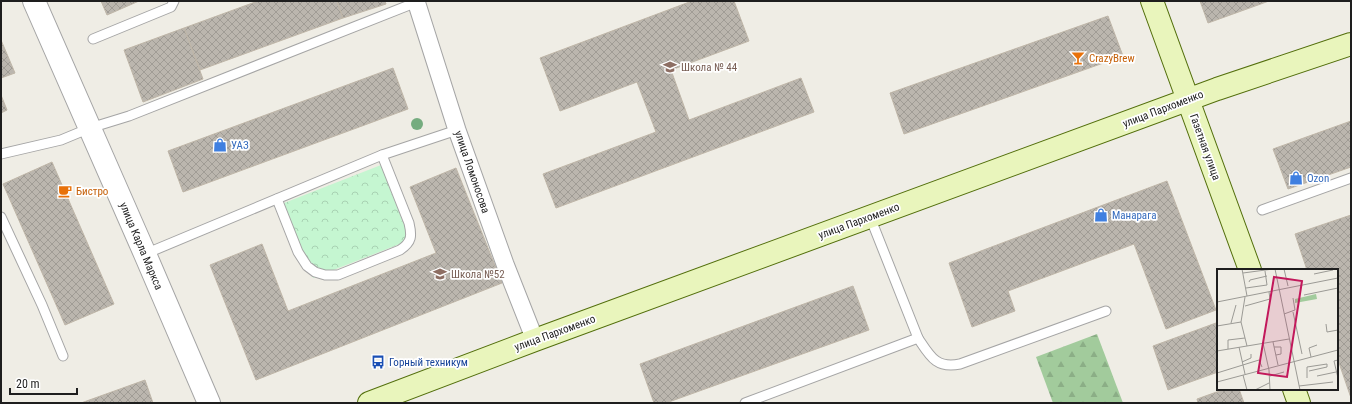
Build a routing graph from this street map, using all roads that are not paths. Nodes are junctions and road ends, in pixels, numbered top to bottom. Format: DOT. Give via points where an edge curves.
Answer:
graph roads {
  1 [pos="34,1"];
  2 [pos="174,1"];
  3 [pos="416,1"];
  4 [pos="1152,1"];
  5 [pos="93,39"];
  6 [pos="1351,44"];
  7 [pos="1188,100"];
  8 [pos="90,128"];
  9 [pos="457,130"];
  10 [pos="1,154"];
  11 [pos="382,155"];
  12 [pos="1351,178"];
  13 [pos="277,199"];
  14 [pos="1262,210"];
  15 [pos="1,217"];
  16 [pos="870,217"];
  17 [pos="145,254"];
  18 [pos="1250,269"];
  19 [pos="1106,311"];
  20 [pos="918,338"];
  21 [pos="535,340"];
  22 [pos="63,356"];
  23 [pos="1294,390"];
  24 [pos="209,403"];
  25 [pos="369,403"];
  26 [pos="745,403"];
  27 [pos="1299,403"];
  1 -- 8 [label="street, улица Карла Маркса"];
  2 -- 5 [label="lane" via="171,7"];
  3 -- 8 [label="lane" via="129,116"];
  3 -- 9 [label="street, улица Ломоносова"];
  4 -- 7 [label="main road, Газетная улица"];
  6 -- 7 [label="main road, улица Пархоменко"];
  7 -- 16 [label="main road, улица Пархоменко"];
  7 -- 18 [label="main road, Газетная улица"];
  8 -- 10 [label="lane" via="61,140"];
  8 -- 17 [label="street, улица Карла Маркса"];
  9 -- 11 [label="lane"];
  9 -- 21 [label="street, улица Ломоносова"];
  11 -- 13 [label="lane"];
  11 -- 13 [label="lane" via="410,223 410,240 400,250 338,275 315,272 307,266 298,252"];
  12 -- 14 [label="lane"];
  13 -- 17 [label="lane"];
  15 -- 22 [label="lane"];
  16 -- 20 [label="lane"];
  16 -- 21 [label="main road, улица Пархоменко"];
  17 -- 24 [label="street, улица Карла Маркса"];
  19 -- 20 [label="lane" via="960,364 945,365 935,361"];
  20 -- 26 [label="lane"];
  21 -- 25 [label="main road, улица Пархоменко"];
  23 -- 27 [label="main road"];
}
